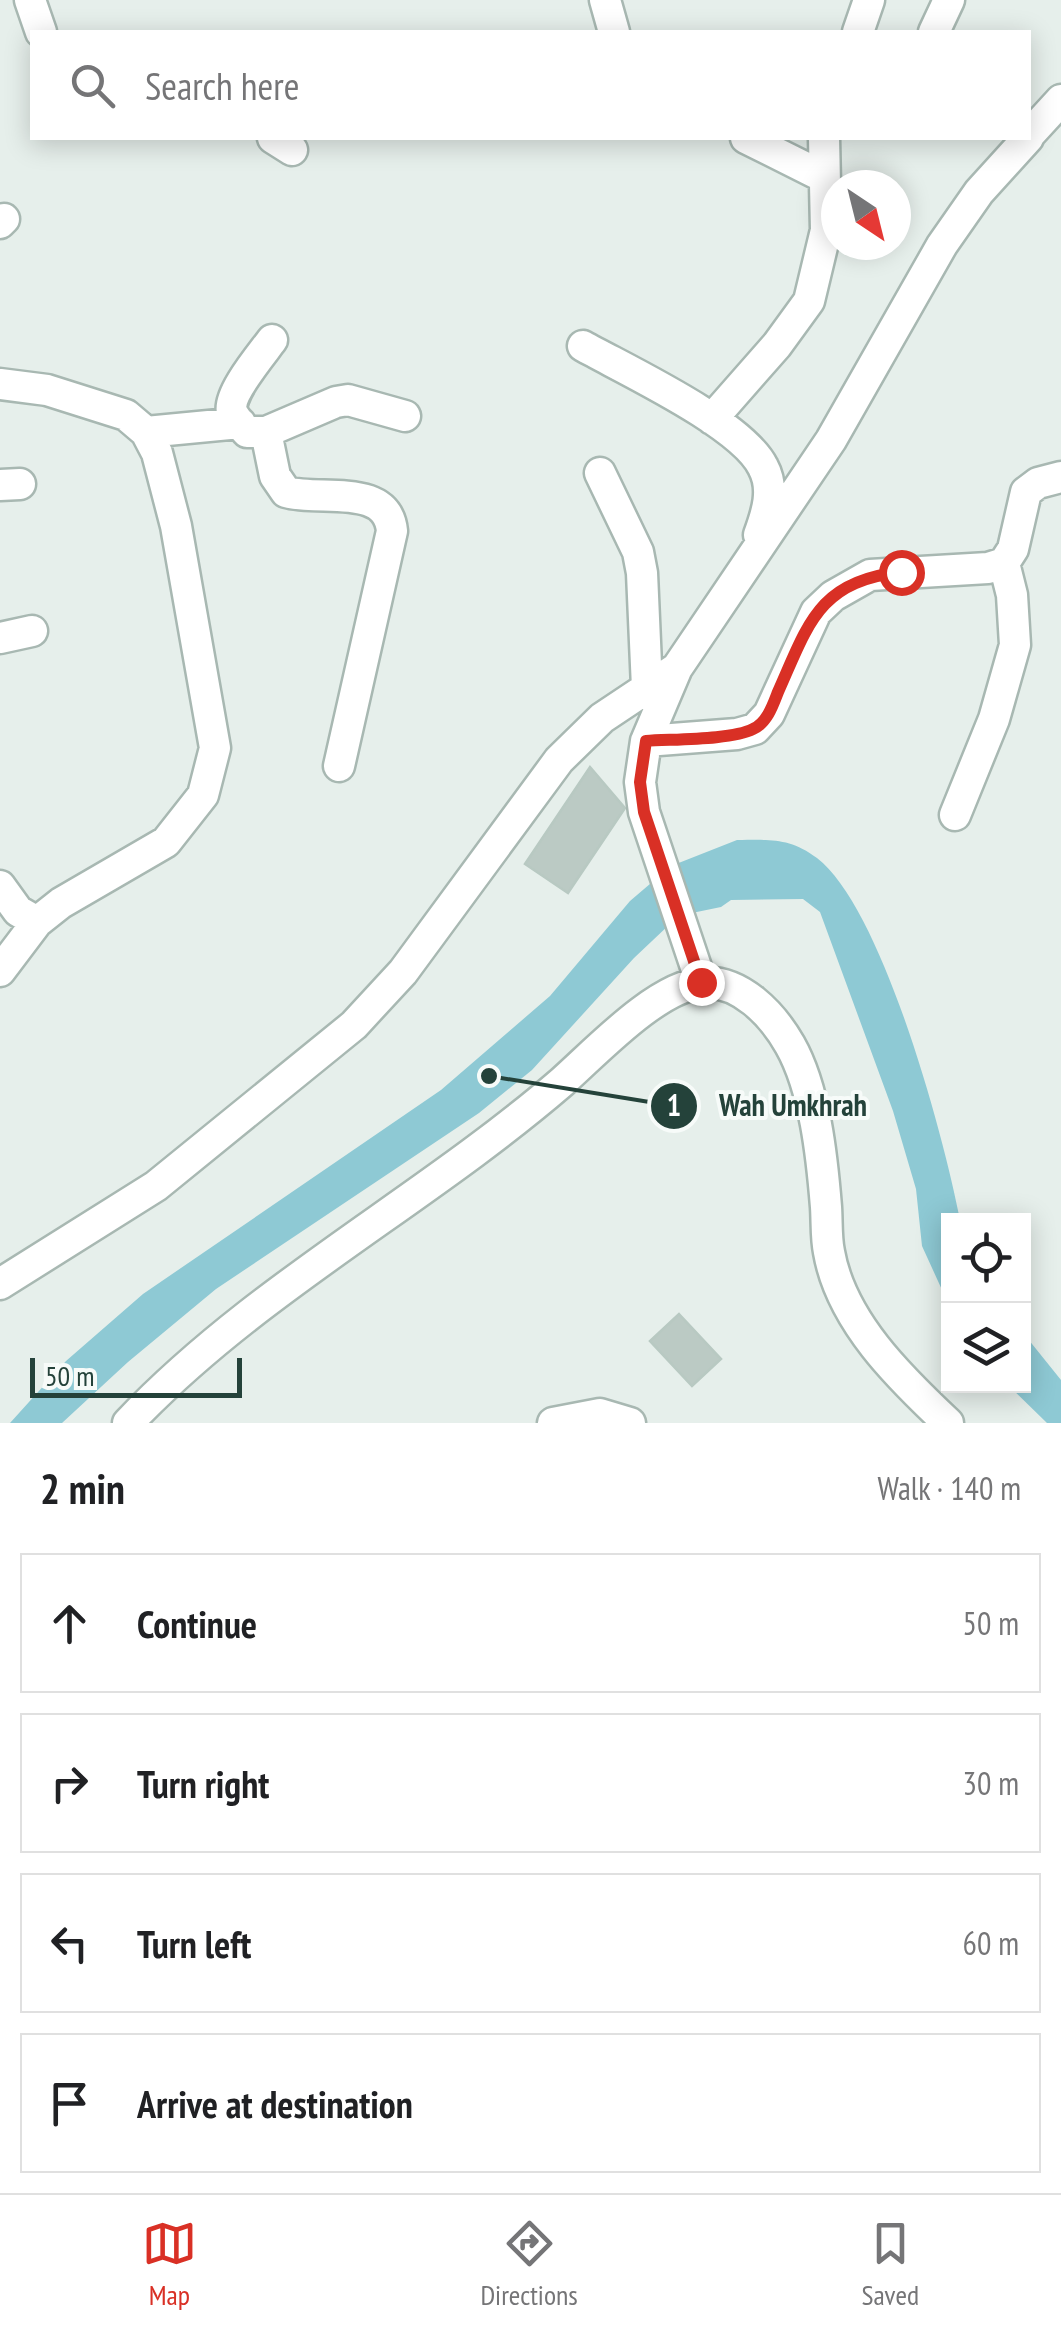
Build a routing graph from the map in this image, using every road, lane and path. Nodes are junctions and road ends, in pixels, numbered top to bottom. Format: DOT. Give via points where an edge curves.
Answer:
graph roads {
  1 [pos="30,0"];
  2 [pos="605,0"];
  3 [pos="869,0"];
  4 [pos="950,0"];
  5 [pos="40,30"];
  6 [pos="613,30"];
  7 [pos="859,30"];
  8 [pos="935,30"];
  9 [pos="1061,100"];
  10 [pos="1031,134"];
  11 [pos="750,140"];
  12 [pos="824,140"];
  13 [pos="1025,140"];
  14 [pos="824,170"];
  15 [pos="821,176"];
  16 [pos="821,252"];
  17 [pos="272,340"];
  18 [pos="584,346"];
  19 [pos="0,384"];
  20 [pos="405,416"];
  21 [pos="712,419"];
  22 [pos="253,428"];
  23 [pos="146,432"];
  24 [pos="600,473"];
  25 [pos="1061,477"];
  26 [pos="749,561"];
  27 [pos="1004,563"];
  28 [pos="32,632"];
  29 [pos="0,638"];
  30 [pos="677,668"];
  31 [pos="647,688"];
  32 [pos="646,741"];
  33 [pos="338,766"];
  34 [pos="955,815"];
  35 [pos="0,886"];
  36 [pos="37,922"];
  37 [pos="0,971"];
  38 [pos="701,982"];
  39 [pos="0,1284"];
  40 [pos="128,1423"];
  41 [pos="553,1423"];
  42 [pos="630,1423"];
  43 [pos="948,1423"];
  1 -- 5 [label="street"];
  2 -- 6 [label="street"];
  3 -- 7 [label="street"];
  4 -- 8 [label="street"];
  9 -- 10 [label="street"];
  11 -- 15 [label="street"];
  12 -- 14 [label="street"];
  13 -- 26 [label="street" via="942,245 831,440"];
  16 -- 21 [label="street" via="810,301"];
  17 -- 22 [label="street" via="231,404 233,415"];
  18 -- 21 [label="street"];
  19 -- 23 [label="street" via="47,390 126,415"];
  20 -- 22 [label="street" via="348,400"];
  21 -- 26 [label="street" via="754,453 770,486"];
  22 -- 23 [label="street"];
  22 -- 33 [label="street" via="286,492 370,501 391,518"];
  23 -- 36 [label="street" via="176,526 215,748 203,795 166,842"];
  24 -- 31 [label="street" via="638,552"];
  25 -- 27 [label="street" via="1026,492"];
  26 -- 30 [label="street"];
  27 -- 32 [label="street" via="870,576 816,612 756,729"];
  27 -- 34 [label="street" via="1015,644 994,719"];
  28 -- 29 [label="street"];
  30 -- 31 [label="street"];
  30 -- 32 [label="street"];
  31 -- 39 [label="street" via="602,718 559,760 403,972 354,1026 156,1186"];
  32 -- 38 [label="street" via="640,782 652,839"];
  35 -- 36 [label="street" via="18,911"];
  36 -- 37 [label="street"];
  38 -- 40 [label="street" via="630,1020 488,1140 193,1359"];
  38 -- 43 [label="street" via="746,995 791,1046 821,1154 838,1286 881,1355"];
  41 -- 42 [label="street" via="600,1414"];
}
